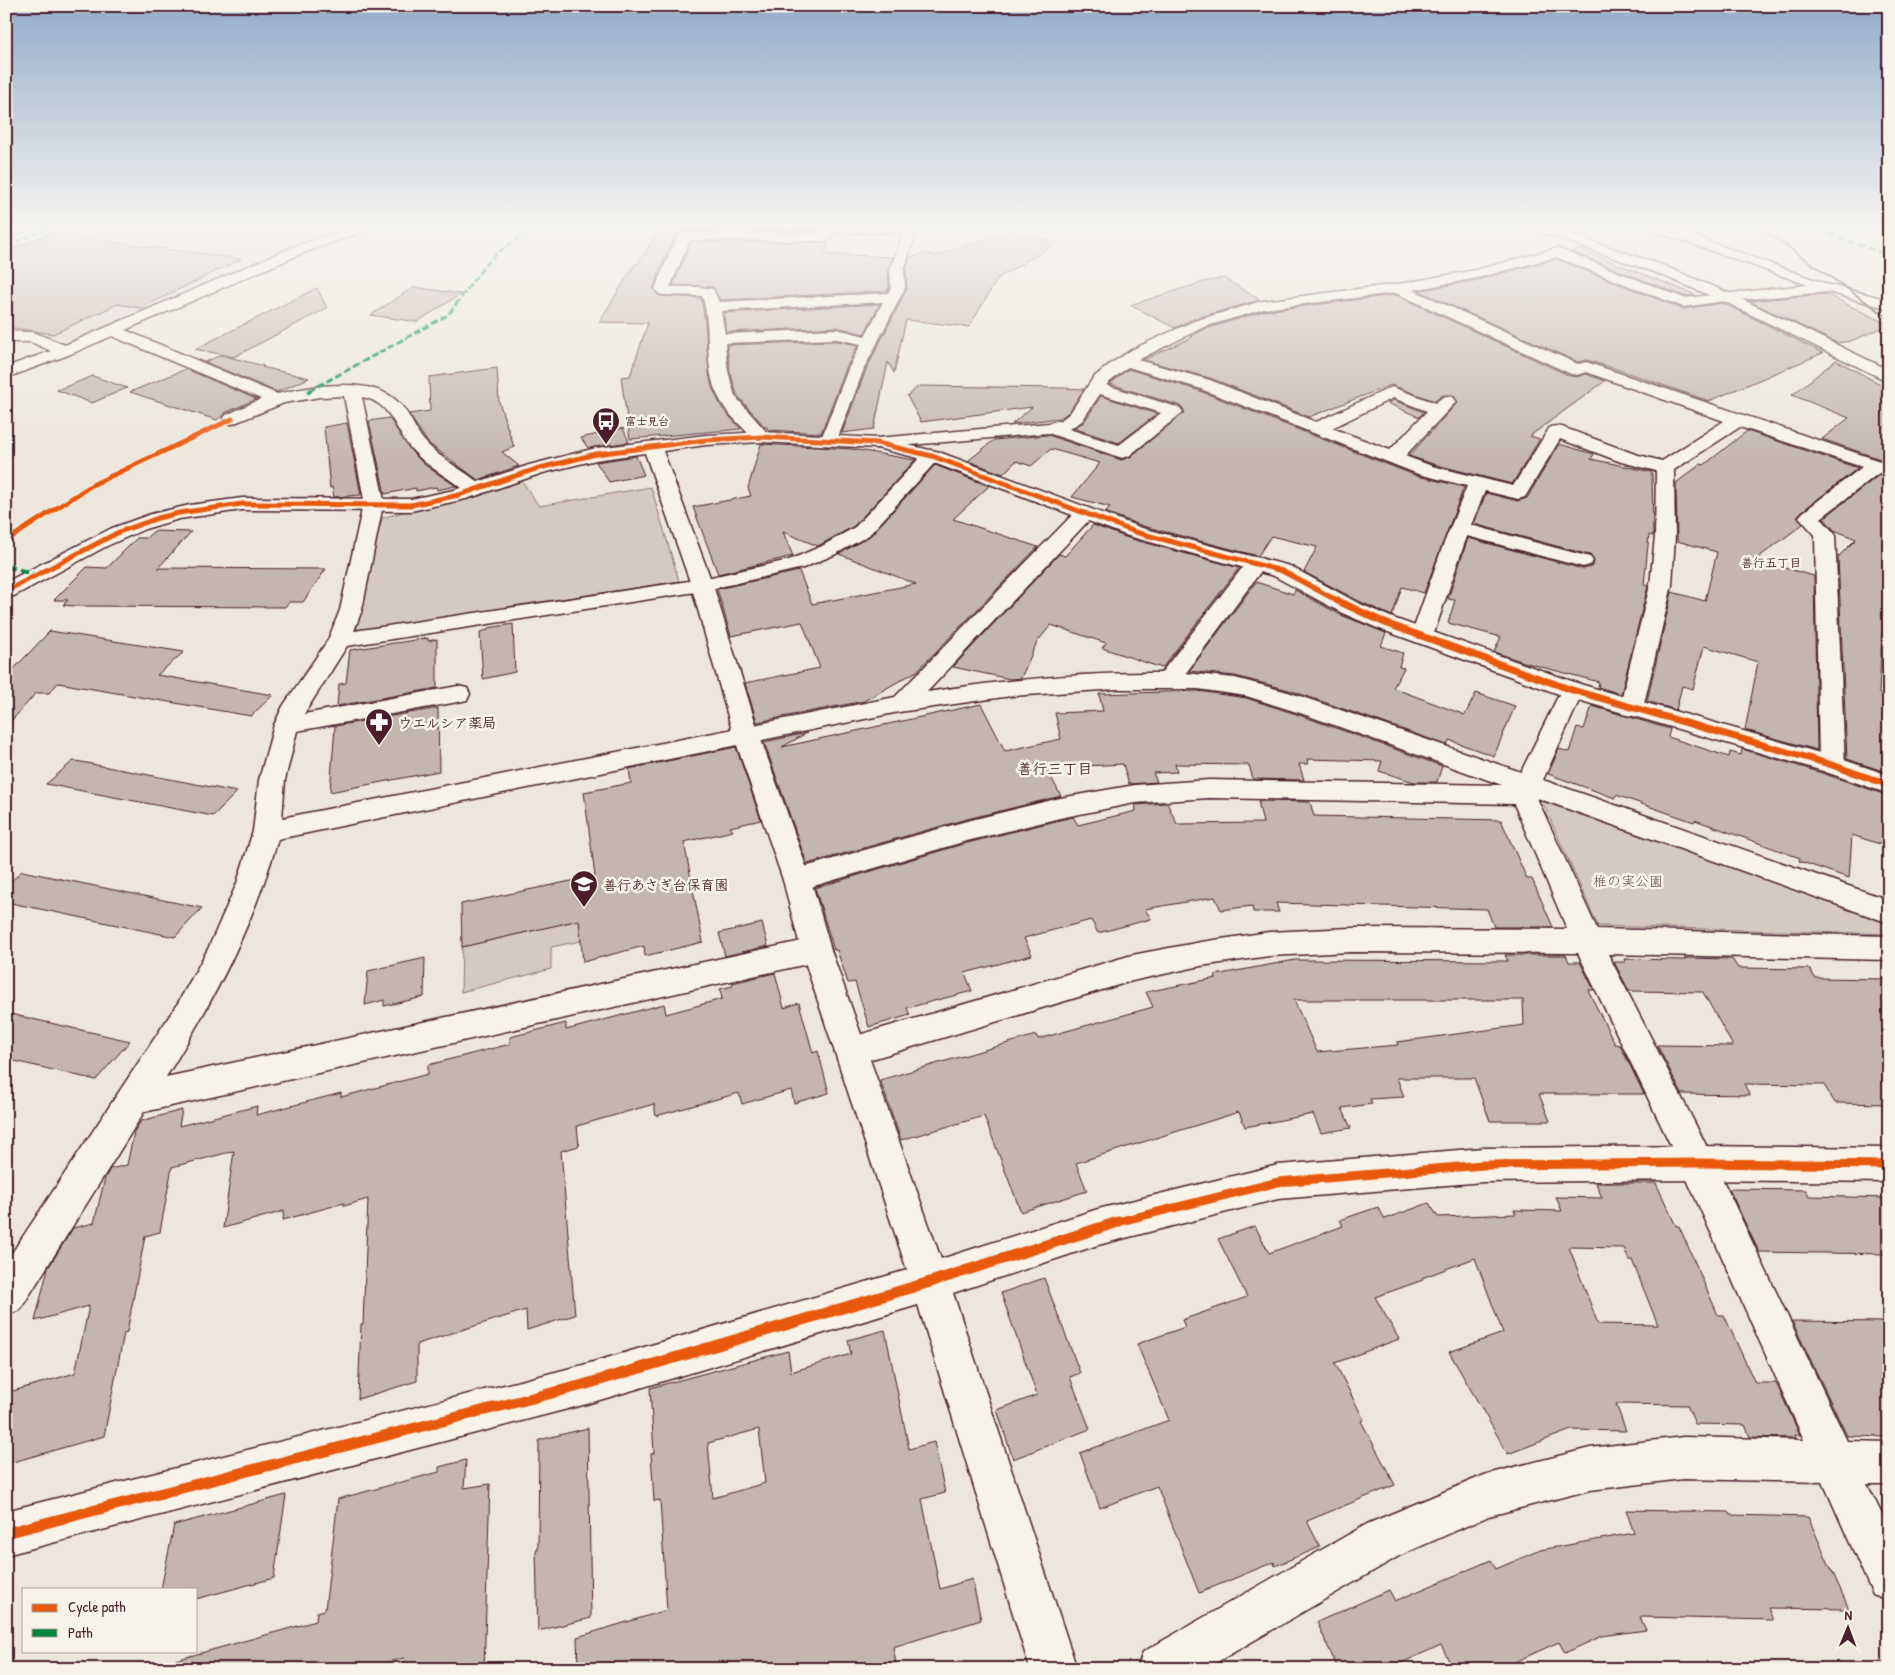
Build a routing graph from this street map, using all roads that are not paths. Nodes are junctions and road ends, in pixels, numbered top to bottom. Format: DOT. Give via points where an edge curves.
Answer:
graph roads {
  1 [pos="167,306"];
  2 [pos="729,306"];
  3 [pos="888,306"];
  4 [pos="1261,306"];
  5 [pos="1438,306"];
  6 [pos="1745,306"];
  7 [pos="714,307"];
  8 [pos="111,330"];
  9 [pos="6,337"];
  10 [pos="717,340"];
  11 [pos="870,342"];
  12 [pos="65,351"];
  13 [pos="1126,360"];
  14 [pos="6,373"];
  15 [pos="1889,376"];
  16 [pos="1096,387"];
  17 [pos="352,391"];
  18 [pos="277,400"];
  19 [pos="232,419"];
  20 [pos="1738,420"];
  21 [pos="1049,428"];
  22 [pos="1317,428"];
  23 [pos="762,437"];
  24 [pos="830,440"];
  25 [pos="877,443"];
  26 [pos="652,446"];
  27 [pos="932,456"];
  28 [pos="1393,457"];
  29 [pos="1665,468"];
  30 [pos="1882,468"];
  31 [pos="1478,484"];
  32 [pos="475,490"];
  33 [pos="372,506"];
  34 [pos="1084,514"];
  35 [pos="1460,528"];
  36 [pos="1583,561"];
  37 [pos="1256,563"];
  38 [pos="702,585"];
  39 [pos="6,591"];
  40 [pos="1422,636"];
  41 [pos="339,640"];
  42 [pos="1168,680"];
  43 [pos="1572,690"];
  44 [pos="458,694"];
  45 [pos="901,705"];
  46 [pos="1632,708"];
  47 [pos="286,725"];
  48 [pos="746,734"];
  49 [pos="1832,765"];
  50 [pos="1889,785"];
  51 [pos="1525,790"];
  52 [pos="267,831"];
  53 [pos="797,880"];
  54 [pos="1889,912"];
  55 [pos="1587,941"];
  56 [pos="1889,948"];
  57 [pos="816,950"];
  58 [pos="852,1051"];
  59 [pos="133,1099"];
  60 [pos="1697,1163"];
  61 [pos="1889,1165"];
  62 [pos="930,1282"];
  63 [pos="6,1296"];
  64 [pos="1833,1461"];
  65 [pos="1889,1463"];
  66 [pos="6,1533"];
  67 [pos="1889,1579"];
  68 [pos="1054,1669"];
  69 [pos="1160,1669"];
  1 -- 8 [label="street"];
  2 -- 7 [label="street"];
  3 -- 11 [label="street"];
  4 -- 13 [label="street" via="1236,311 1170,336"];
  5 -- 20 [label="street" via="1577,370 1586,367"];
  6 -- 15 [label="street"];
  7 -- 10 [label="street"];
  8 -- 12 [label="street"];
  8 -- 18 [label="street"];
  9 -- 12 [label="street" via="33,337"];
  10 -- 11 [label="street" via="838,334"];
  10 -- 23 [label="street" via="721,380 727,398"];
  11 -- 24 [label="street" via="856,369"];
  12 -- 14 [label="street"];
  13 -- 16 [label="street"];
  13 -- 22 [label="street" via="1204,384"];
  16 -- 21 [label="street" via="1076,417 1067,424"];
  16 -- 21 [label="street" via="1174,412 1122,452"];
  17 -- 18 [label="street" via="307,393"];
  17 -- 32 [label="street" via="374,394 392,405 416,444"];
  17 -- 33 [label="street" via="374,500"];
  18 -- 19 [label="street"];
  20 -- 29 [label="street"];
  20 -- 30 [label="street"];
  21 -- 25 [label="street"];
  22 -- 28 [label="street"];
  22 -- 28 [label="street" via="1392,392 1443,406"];
  23 -- 24 [label="street"];
  23 -- 26 [label="street"];
  24 -- 25 [label="street"];
  25 -- 27 [label="street"];
  26 -- 32 [label="street" via="596,454 536,469"];
  26 -- 38 [label="street"];
  27 -- 34 [label="street"];
  27 -- 38 [label="street" via="862,531 829,550 788,566"];
  28 -- 31 [label="street" via="1425,470"];
  29 -- 31 [label="street" via="1556,431 1518,493"];
  29 -- 46 [label="street" via="1661,585"];
  30 -- 49 [label="street" via="1809,517 1825,534"];
  31 -- 35 [label="street"];
  32 -- 33 [label="street" via="411,505"];
  33 -- 39 [label="street" via="242,504 187,511 133,527"];
  33 -- 41 [label="street" via="350,610"];
  34 -- 37 [label="street" via="1135,532"];
  34 -- 45 [label="street"];
  35 -- 36 [label="street"];
  35 -- 40 [label="street"];
  37 -- 40 [label="street" via="1282,571 1350,608"];
  37 -- 42 [label="street"];
  38 -- 41 [label="street"];
  38 -- 48 [label="street"];
  40 -- 43 [label="street"];
  41 -- 47 [label="street"];
  42 -- 45 [label="street" via="1029,686"];
  42 -- 51 [label="street" via="1223,684 1266,693"];
  43 -- 46 [label="street"];
  43 -- 51 [label="street"];
  44 -- 47 [label="street"];
  45 -- 48 [label="street"];
  46 -- 49 [label="street"];
  47 -- 52 [label="street" via="272,780"];
  48 -- 52 [label="street"];
  48 -- 53 [label="street"];
  49 -- 50 [label="street"];
  51 -- 53 [label="street" via="1209,790 1135,794 1060,808 963,832"];
  51 -- 54 [label="street"];
  51 -- 55 [label="street"];
  52 -- 59 [label="street" via="251,883 222,952 189,1013"];
  53 -- 57 [label="street"];
  55 -- 56 [label="street"];
  55 -- 58 [label="street" via="1351,940 1269,944 1201,954 1132,968"];
  55 -- 60 [label="street"];
  57 -- 58 [label="street"];
  57 -- 59 [label="street"];
  58 -- 62 [label="street"];
  59 -- 63 [label="street"];
  60 -- 61 [label="street"];
  60 -- 62 [label="street" via="1483,1165 1278,1182 1098,1227"];
  60 -- 64 [label="street"];
  62 -- 66 [label="street" via="583,1385"];
  62 -- 68 [label="street"];
  64 -- 65 [label="street"];
  64 -- 67 [label="street"];
  64 -- 69 [label="street" via="1683,1458 1590,1469 1487,1495 1383,1540"];
}
